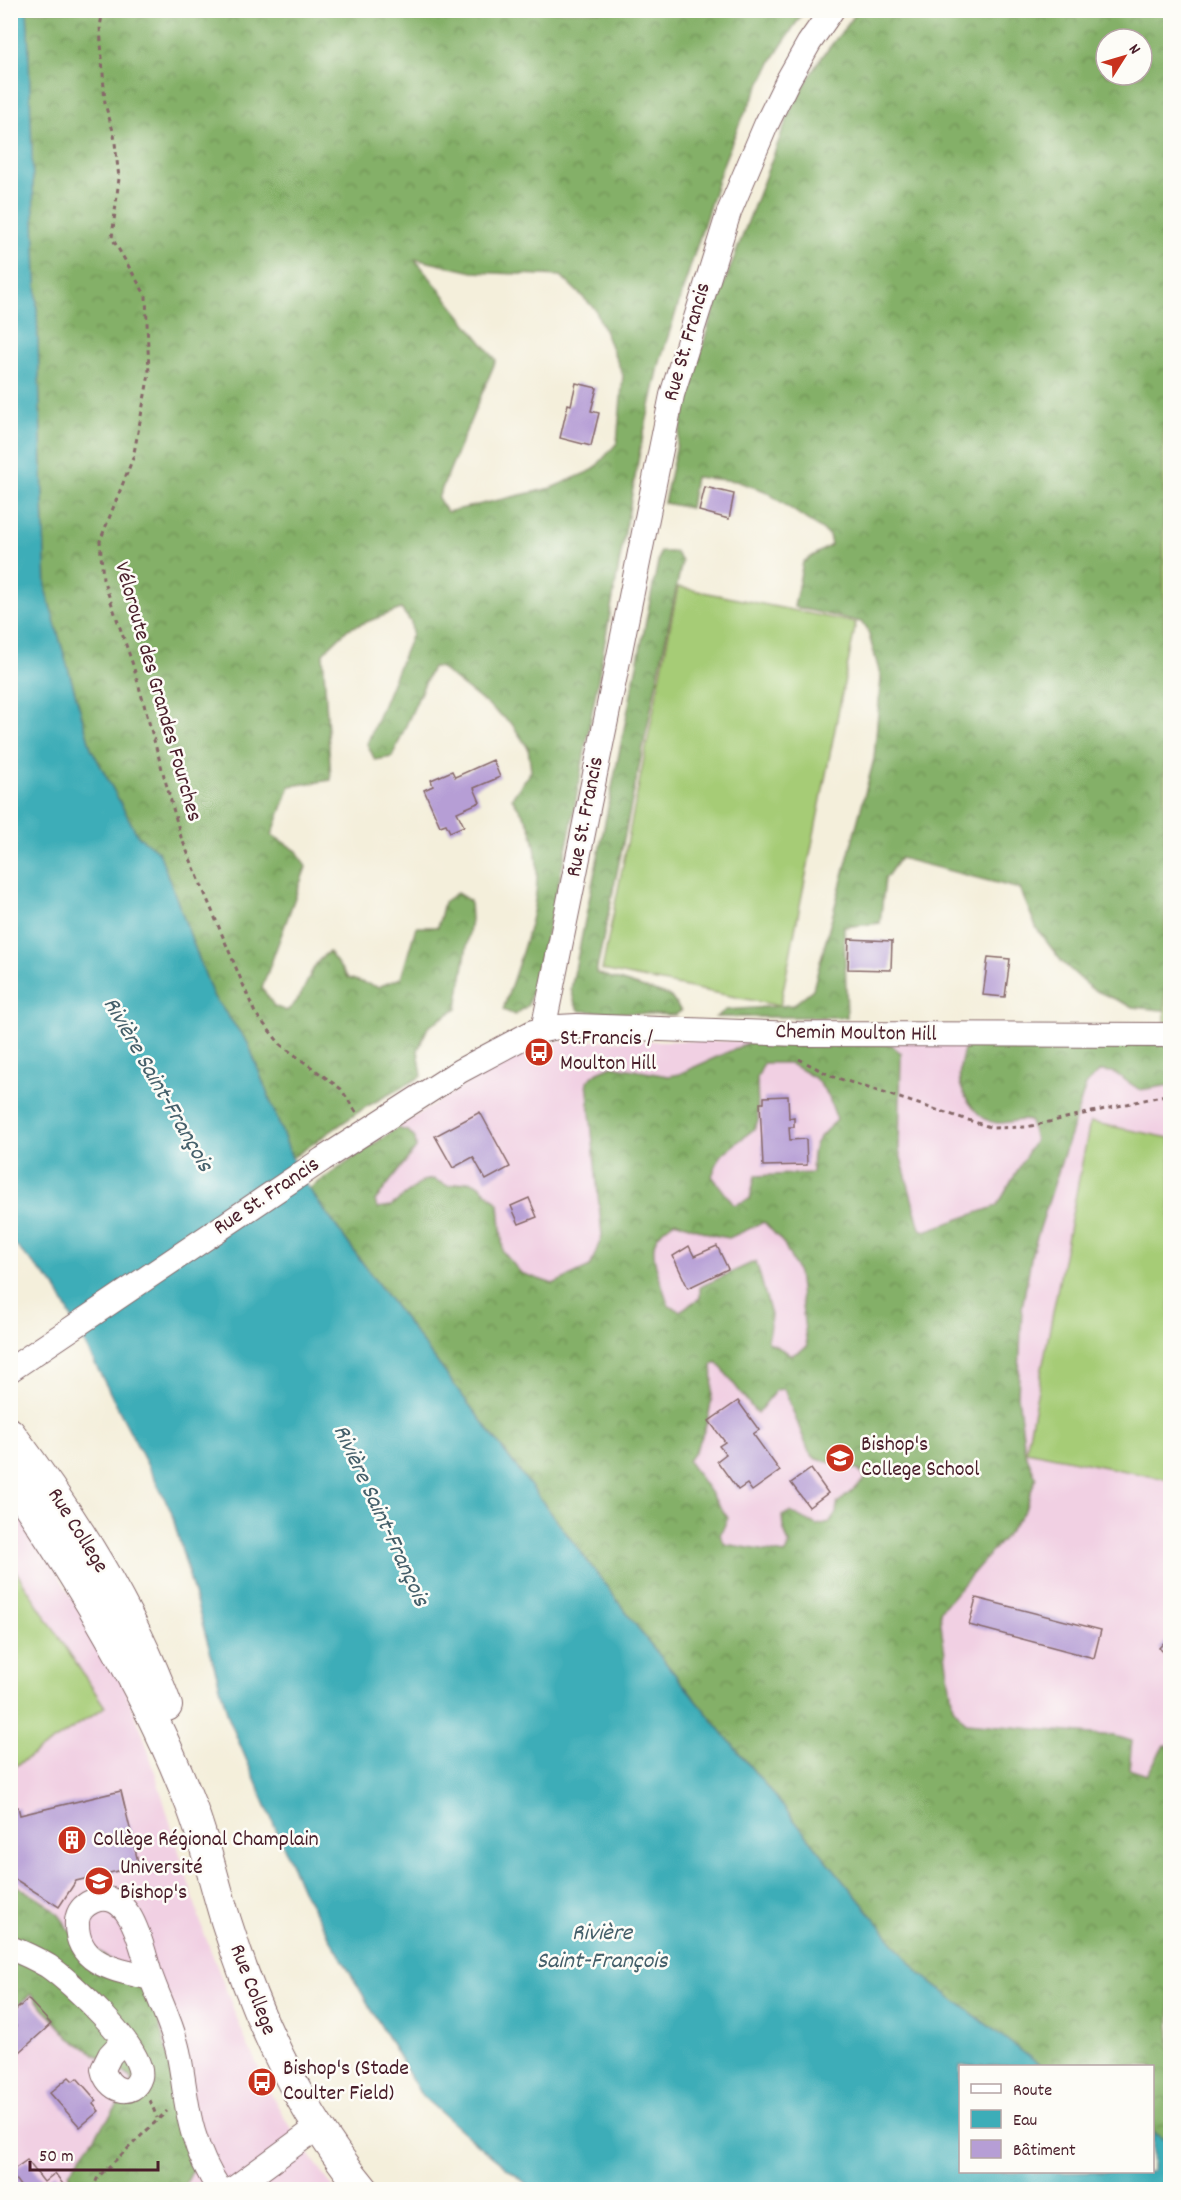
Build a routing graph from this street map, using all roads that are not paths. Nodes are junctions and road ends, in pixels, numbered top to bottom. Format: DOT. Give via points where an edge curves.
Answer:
graph roads {
  1 [pos="832,10"];
  2 [pos="543,1030"];
  3 [pos="1170,1035"];
  4 [pos="10,1370"];
  5 [pos="10,1433"];
  6 [pos="10,1478"];
  7 [pos="191,1805"];
  8 [pos="10,1948"];
  9 [pos="151,1978"];
  10 [pos="124,2040"];
  11 [pos="318,2127"];
  12 [pos="220,2190"];
  13 [pos="232,2190"];
  14 [pos="364,2190"];
  1 -- 2 [label="street, Rue St. Francis" via="788,80 729,213 672,395"];
  2 -- 3 [label="street, Chemin Moulton Hill" via="577,1026 798,1034"];
  2 -- 4 [label="street, Rue St. Francis" via="521,1037 466,1068 323,1159"];
  5 -- 7 [label="main road, Rue College" via="71,1518 120,1601 177,1733"];
  6 -- 7 [label="main road, Rue College" via="104,1625 163,1737"];
  7 -- 11 [label="main road, Rue College" via="226,1923 261,2019"];
  8 -- 10 [label="street" via="49,1967 76,1988"];
  9 -- 12 [label="street" via="172,2030 193,2134 206,2169"];
  11 -- 13 [label="street"];
  11 -- 14 [label="main road, Rue College"];
}
